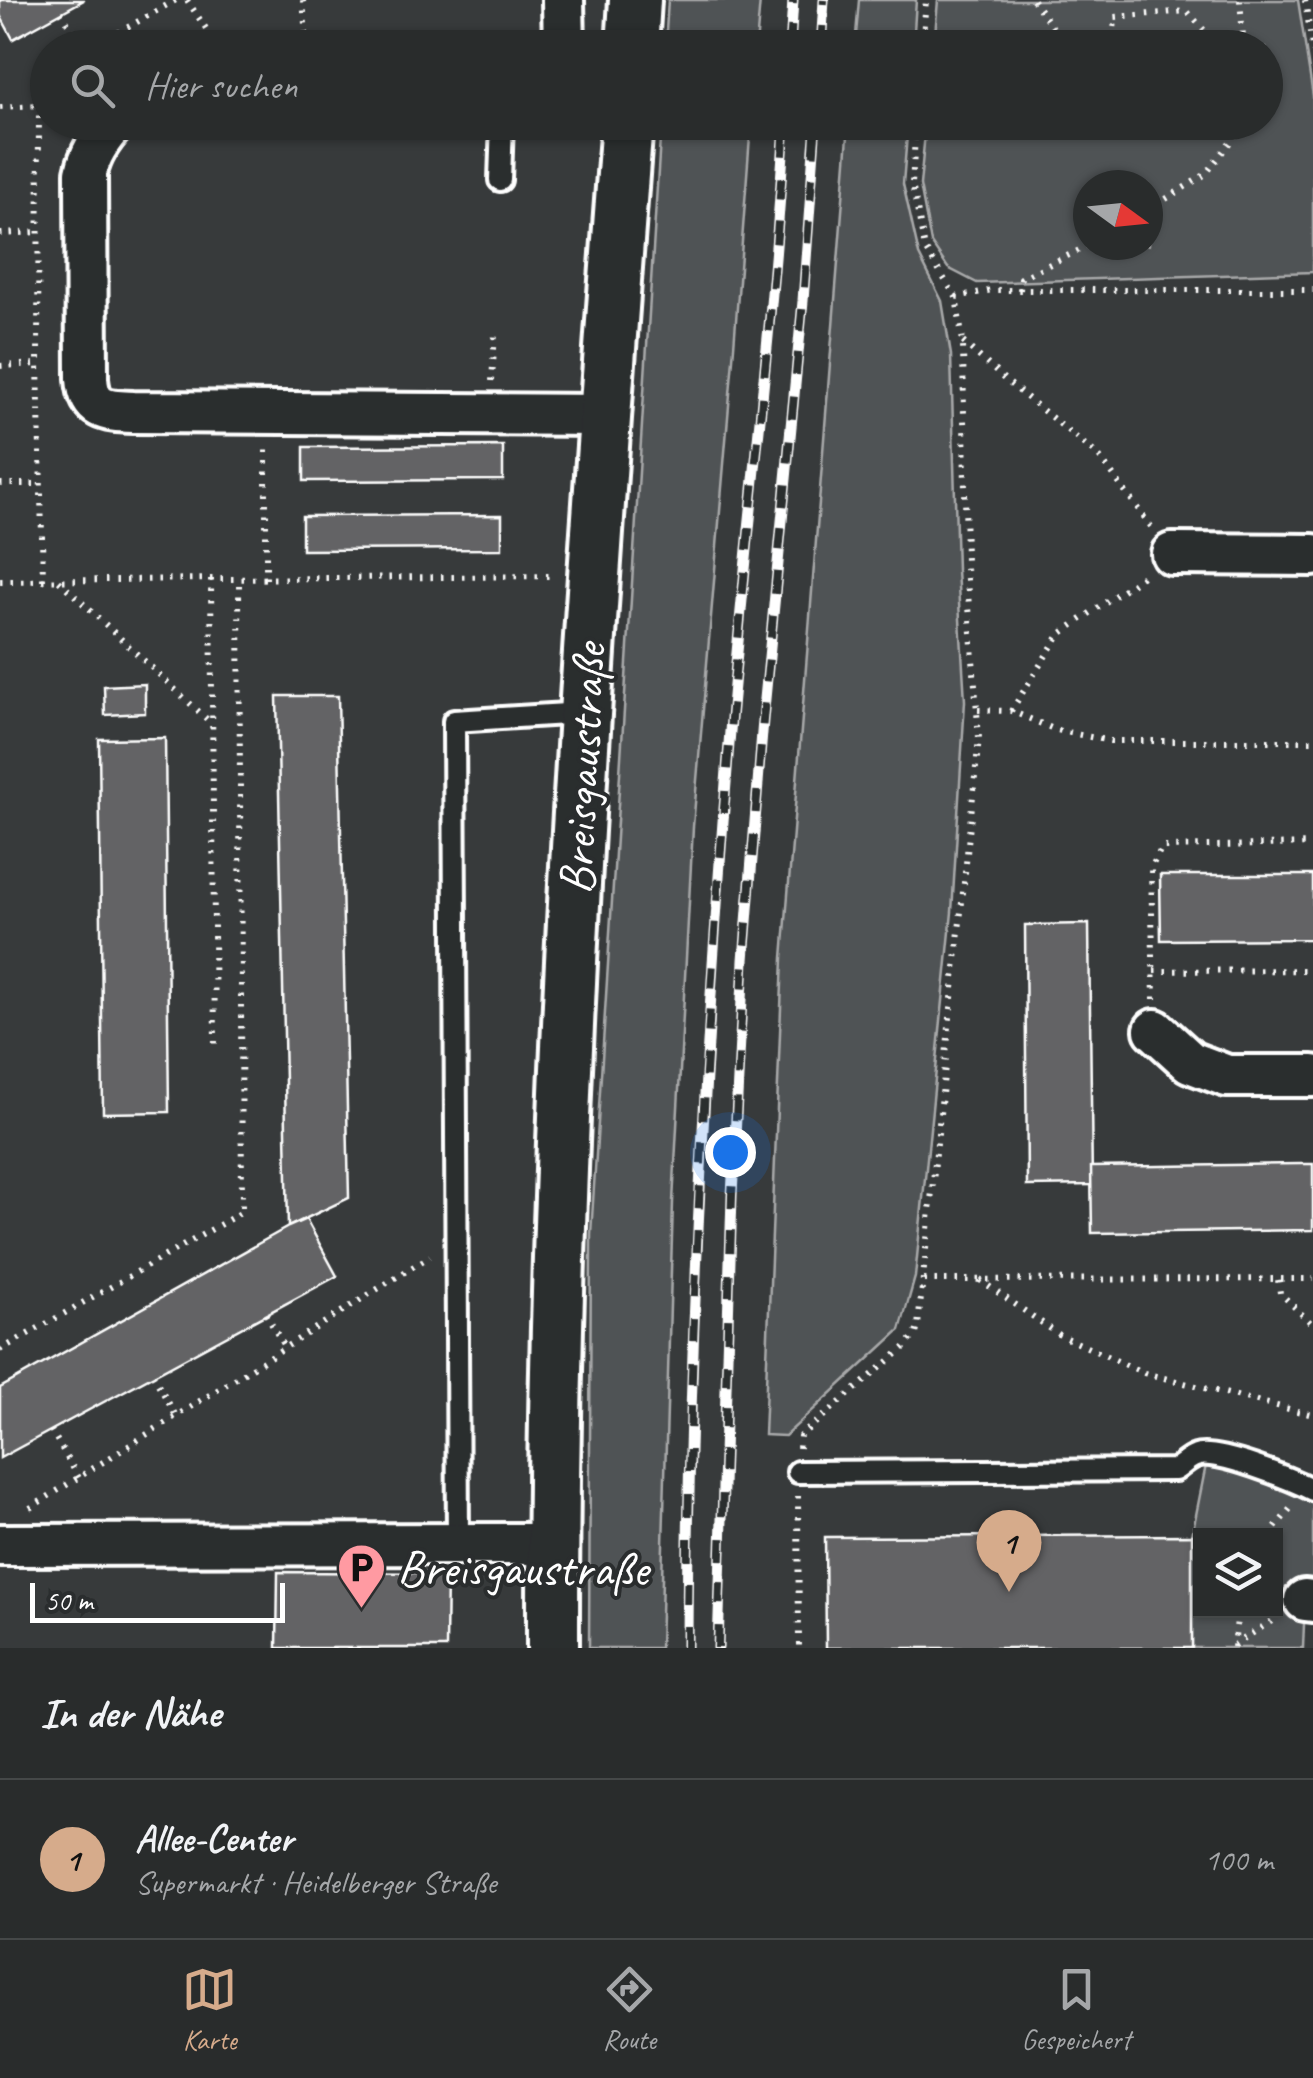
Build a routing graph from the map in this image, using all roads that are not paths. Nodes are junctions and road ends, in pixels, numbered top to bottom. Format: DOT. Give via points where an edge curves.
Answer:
graph roads {
  1 [pos="563,0"];
  2 [pos="635,0"];
  3 [pos="564,30"];
  4 [pos="633,30"];
  5 [pos="100,140"];
  6 [pos="501,140"];
  7 [pos="626,140"];
  8 [pos="500,180"];
  9 [pos="604,415"];
  10 [pos="1172,554"];
  11 [pos="1313,554"];
  12 [pos="584,712"];
  13 [pos="1155,1030"];
  14 [pos="1313,1076"];
  15 [pos="798,1472"];
  16 [pos="1313,1490"];
  17 [pos="8,1531"];
  18 [pos="458,1544"];
  19 [pos="553,1544"];
  20 [pos="553,1648"];
  1 -- 3 [label="street"];
  2 -- 4 [label="street"];
  5 -- 9 [label="street" via="86,173 86,368 90,398 103,409"];
  6 -- 8 [label="lane"];
  7 -- 9 [label="street, Breisgaustraße"];
  9 -- 12 [label="street, Breisgaustraße"];
  10 -- 11 [label="street"];
  12 -- 18 [label="lane" via="454,721"];
  12 -- 19 [label="street, Breisgaustraße"];
  13 -- 14 [label="street" via="1190,1062 1228,1076"];
  15 -- 16 [label="lane" via="1176,1470 1197,1454"];
  17 -- 18 [label="street"];
  18 -- 19 [label="street"];
  19 -- 20 [label="street, Breisgaustraße"];
}
